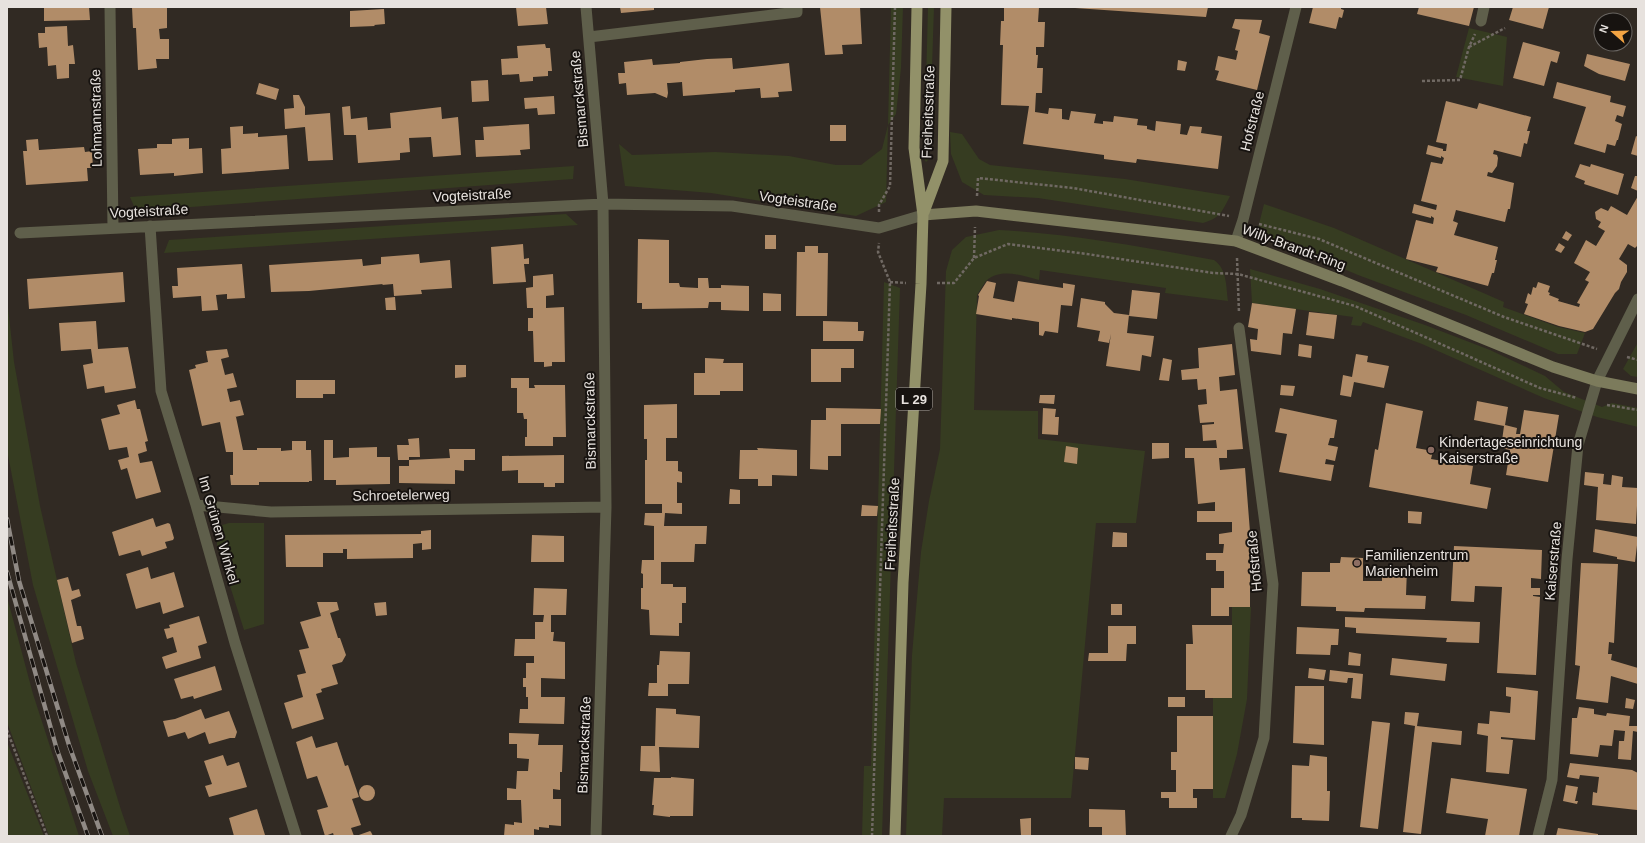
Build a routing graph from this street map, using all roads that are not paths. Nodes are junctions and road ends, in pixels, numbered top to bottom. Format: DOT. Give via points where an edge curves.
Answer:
graph roads {
  1 [pos="110,7"];
  2 [pos="586,7"];
  3 [pos="797,7"];
  4 [pos="917,7"];
  5 [pos="946,7"];
  6 [pos="1296,7"];
  7 [pos="1484,7"];
  8 [pos="1481,21"];
  9 [pos="589,37"];
  10 [pos="603,204"];
  11 [pos="923,215"];
  12 [pos="150,226"];
  13 [pos="113,228"];
  14 [pos="20,233"];
  15 [pos="1236,241"];
  16 [pos="1638,299"];
  17 [pos="1239,328"];
  18 [pos="1597,381"];
  19 [pos="1638,389"];
  20 [pos="196,505"];
  21 [pos="606,507"];
  22 [pos="296,836"];
  23 [pos="596,836"];
  24 [pos="895,836"];
  25 [pos="1231,836"];
  26 [pos="1538,836"];
  1 -- 13 [label="street, Lohmannstraße"];
  2 -- 9 [label="street, Bismarckstraße"];
  3 -- 9 [label="street" via="797,12"];
  4 -- 11 [label="main road, Freiheitsstraße / L 29" via="914,148"];
  5 -- 11 [label="main road, Freiheitsstraße / L 29" via="943,161"];
  6 -- 15 [label="street, Hofstraße"];
  7 -- 8 [label="street"];
  9 -- 10 [label="street, Bismarckstraße"];
  10 -- 11 [label="street, Vogteistraße" via="732,206 880,228"];
  10 -- 12 [label="street, Vogteistraße"];
  10 -- 21 [label="street, Bismarckstraße"];
  11 -- 15 [label="main road, Willy-Brandt-Ring" via="976,211"];
  11 -- 24 [label="main road, Freiheitsstraße / L 29" via="903,583"];
  12 -- 13 [label="street, Vogteistraße"];
  12 -- 20 [label="street, Im Grünen Winkel" via="161,391"];
  13 -- 14 [label="street, Vogteistraße"];
  15 -- 18 [label="main road, Willy-Brandt-Ring" via="1342,281 1553,368"];
  16 -- 18 [label="street, Kaiserstraße"];
  17 -- 25 [label="street, Hofstraße" via="1273,584 1264,738 1241,815"];
  18 -- 19 [label="main road, Willy-Brandt-Ring"];
  18 -- 26 [label="street, Kaiserstraße" via="1578,445 1567,559 1552,780"];
  20 -- 21 [label="street, Schroetelerweg" via="271,512"];
  20 -- 22 [label="street, Im Grünen Winkel" via="235,643"];
  21 -- 23 [label="street, Bismarckstraße"];
}
